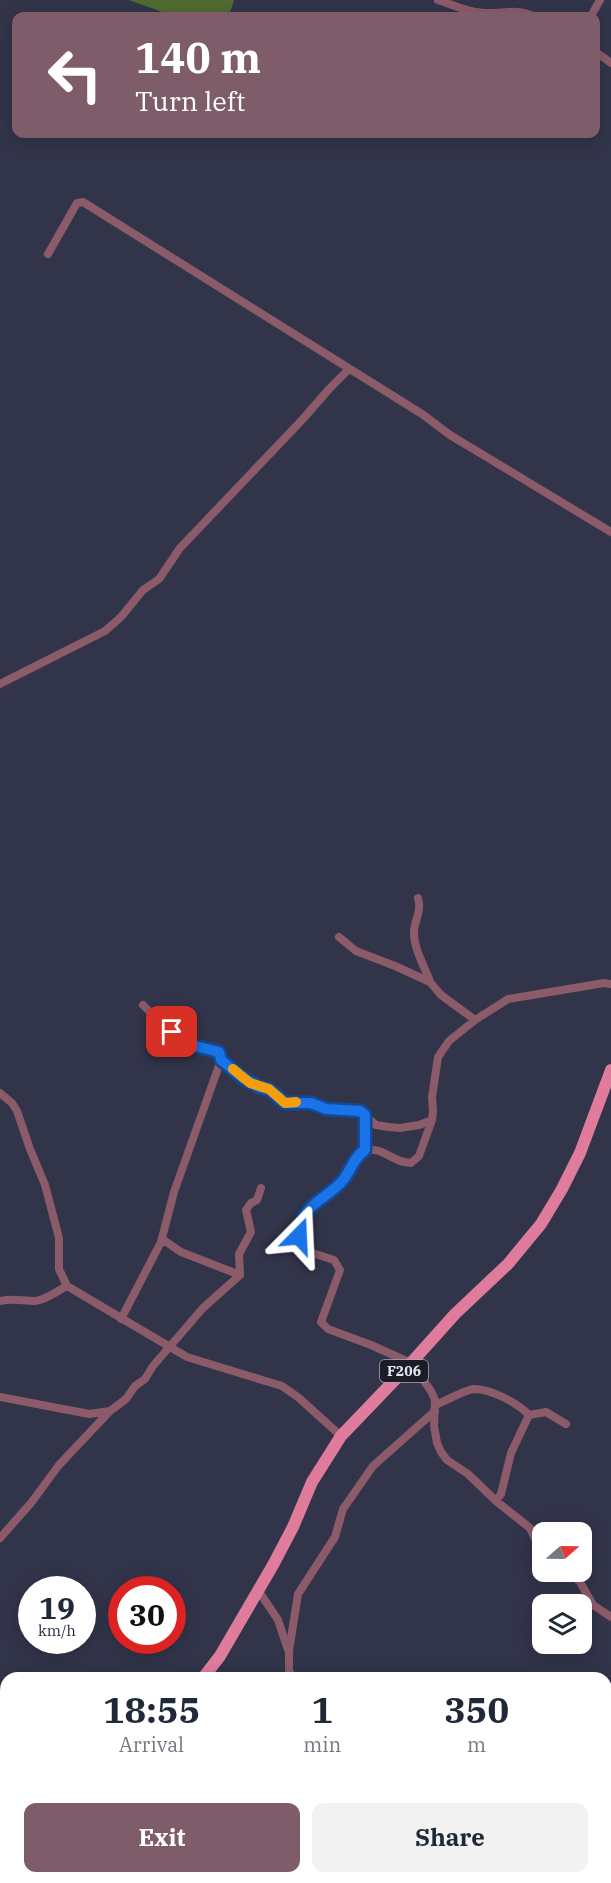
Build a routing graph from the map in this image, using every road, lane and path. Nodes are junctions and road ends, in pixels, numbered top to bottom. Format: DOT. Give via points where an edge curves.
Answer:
graph roads {
  1 [pos="438,0"];
  2 [pos="472,12"];
  3 [pos="500,12"];
  4 [pos="519,12"];
  5 [pos="48,254"];
  6 [pos="349,369"];
  7 [pos="611,532"];
  8 [pos="0,684"];
  9 [pos="418,898"];
  10 [pos="339,937"];
  11 [pos="430,982"];
  12 [pos="611,984"];
  13 [pos="143,1005"];
  14 [pos="475,1020"];
  15 [pos="221,1060"];
  16 [pos="611,1070"];
  17 [pos="0,1093"];
  18 [pos="365,1115"];
  19 [pos="432,1119"];
  20 [pos="365,1150"];
  21 [pos="261,1188"];
  22 [pos="162,1239"];
  23 [pos="240,1275"];
  24 [pos="67,1286"];
  25 [pos="0,1300"];
  26 [pos="121,1319"];
  27 [pos="169,1348"];
  28 [pos="411,1363"];
  29 [pos="0,1397"];
  30 [pos="435,1408"];
  31 [pos="110,1411"];
  32 [pos="529,1414"];
  33 [pos="566,1424"];
  34 [pos="341,1436"];
  35 [pos="496,1501"];
  36 [pos="532,1532"];
  37 [pos="0,1538"];
  38 [pos="580,1582"];
  39 [pos="258,1590"];
  40 [pos="611,1617"];
  41 [pos="289,1651"];
  42 [pos="208,1672"];
  43 [pos="290,1672"];
  1 -- 2 [label="street"];
  3 -- 4 [label="street"];
  5 -- 6 [label="street" via="77,203 83,202"];
  6 -- 7 [label="street"];
  6 -- 8 [label="street" via="121,617 105,631"];
  9 -- 11 [label="street" via="414,931"];
  10 -- 11 [label="street" via="356,951"];
  11 -- 14 [label="street"];
  12 -- 14 [label="street" via="508,999"];
  13 -- 15 [label="street" via="183,1040 219,1052"];
  14 -- 19 [label="street" via="449,1041 438,1057"];
  15 -- 18 [label="street" via="285,1103 311,1103"];
  15 -- 22 [label="street" via="174,1192"];
  16 -- 28 [label="main road, F206" via="580,1153 541,1224 508,1264"];
  17 -- 24 [label="street" via="17,1111 45,1185 59,1238 59,1269"];
  18 -- 19 [label="street" via="376,1125 400,1128"];
  18 -- 20 [label="street"];
  19 -- 20 [label="street" via="419,1156 411,1163 400,1163 378,1150"];
  20 -- 28 [label="street" via="354,1160 345,1179 304,1215 299,1236 303,1250 334,1260 340,1270 322,1325"];
  21 -- 23 [label="street" via="257,1200 246,1210 251,1232 239,1254"];
  22 -- 23 [label="street"];
  22 -- 26 [label="street"];
  23 -- 27 [label="street" via="203,1308"];
  24 -- 25 [label="street" via="35,1301"];
  24 -- 26 [label="street"];
  26 -- 27 [label="street"];
  27 -- 31 [label="street" via="145,1379"];
  27 -- 34 [label="street" via="282,1386"];
  28 -- 30 [label="street" via="431,1391"];
  28 -- 34 [label="main road, F206"];
  29 -- 31 [label="street" via="89,1414"];
  30 -- 32 [label="street" via="474,1389 505,1397"];
  30 -- 35 [label="street" via="441,1452"];
  30 -- 41 [label="street" via="373,1466 343,1509 335,1537 298,1594"];
  31 -- 37 [label="street" via="59,1465"];
  32 -- 33 [label="street" via="546,1412"];
  32 -- 35 [label="street"];
  34 -- 39 [label="main road, F206" via="312,1482 293,1527"];
  35 -- 36 [label="street"];
  38 -- 40 [label="street" via="592,1605"];
  39 -- 41 [label="street" via="278,1620"];
  39 -- 42 [label="main road, F206"];
  41 -- 43 [label="street"];
}
